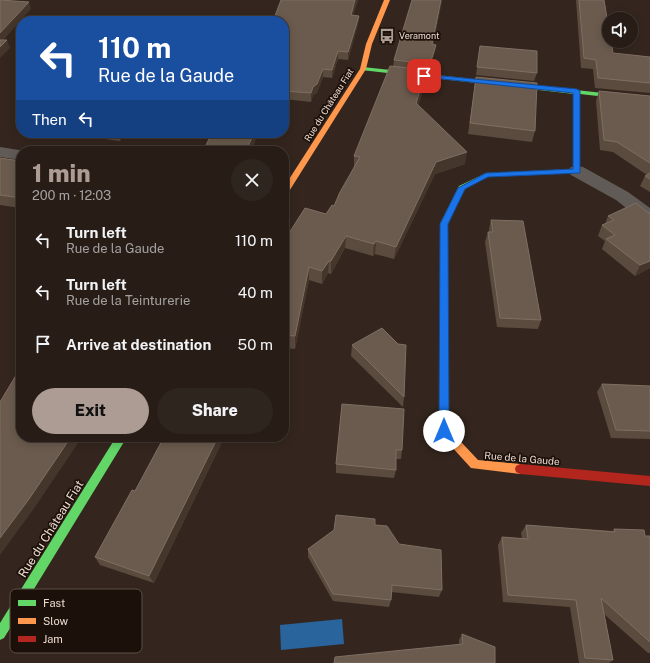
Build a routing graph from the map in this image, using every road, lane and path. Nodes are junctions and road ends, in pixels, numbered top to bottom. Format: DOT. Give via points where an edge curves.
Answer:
graph roads {
  1 [pos="387,0"];
  2 [pos="363,69"];
  3 [pos="577,91"];
  4 [pos="650,100"];
  5 [pos="0,152"];
  6 [pos="16,154"];
  7 [pos="577,171"];
  8 [pos="289,185"];
  9 [pos="650,217"];
  10 [pos="119,442"];
  11 [pos="650,481"];
  12 [pos="28,589"];
  13 [pos="10,618"];
  14 [pos="0,634"];
  1 -- 2 [label="street, Rue du Château Fiat" via="369,44"];
  2 -- 3 [label="street"];
  2 -- 8 [label="street, Rue du Château Fiat"];
  3 -- 4 [label="street"];
  3 -- 7 [label="street"];
  5 -- 6 [label="street"];
  7 -- 9 [label="street" via="622,196"];
  7 -- 11 [label="street, Rue de la Gaude" via="486,175 462,188 444,224 444,431 476,466"];
  10 -- 12 [label="street, Rue du Château Fiat"];
  13 -- 14 [label="street, Rue du Château Fiat"];
}
